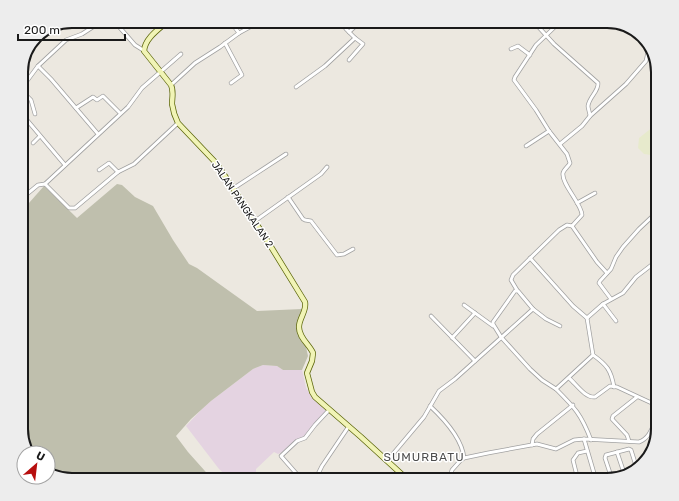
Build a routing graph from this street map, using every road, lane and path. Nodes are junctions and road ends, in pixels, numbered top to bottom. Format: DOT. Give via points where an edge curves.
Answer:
graph roads {
  1 [pos="91,28"];
  2 [pos="120,28"];
  3 [pos="161,28"];
  4 [pos="235,28"];
  5 [pos="248,28"];
  6 [pos="346,28"];
  7 [pos="353,28"];
  8 [pos="540,28"];
  9 [pos="554,28"];
  10 [pos="349,32"];
  11 [pos="239,33"];
  12 [pos="546,35"];
  13 [pos="355,38"];
  14 [pos="225,43"];
  15 [pos="511,48"];
  16 [pos="143,50"];
  17 [pos="181,54"];
  18 [pos="530,55"];
  19 [pos="647,56"];
  20 [pos="349,60"];
  21 [pos="38,66"];
  22 [pos="160,71"];
  23 [pos="28,80"];
  24 [pos="231,83"];
  25 [pos="171,85"];
  26 [pos="296,87"];
  27 [pos="28,97"];
  28 [pos="76,108"];
  29 [pos="120,113"];
  30 [pos="34,114"];
  31 [pos="590,116"];
  32 [pos="28,121"];
  33 [pos="178,123"];
  34 [pos="549,131"];
  35 [pos="98,134"];
  36 [pos="40,136"];
  37 [pos="33,143"];
  38 [pos="560,144"];
  39 [pos="526,146"];
  40 [pos="286,154"];
  41 [pos="65,165"];
  42 [pos="327,167"];
  43 [pos="99,170"];
  44 [pos="118,172"];
  45 [pos="45,184"];
  46 [pos="234,188"];
  47 [pos="28,193"];
  48 [pos="595,193"];
  49 [pos="288,197"];
  50 [pos="577,204"];
  51 [pos="651,217"];
  52 [pos="255,221"];
  53 [pos="572,226"];
  54 [pos="353,249"];
  55 [pos="530,258"];
  56 [pos="651,265"];
  57 [pos="607,273"];
  58 [pos="516,290"];
  59 [pos="611,299"];
  60 [pos="603,304"];
  61 [pos="464,305"];
  62 [pos="533,309"];
  63 [pos="475,313"];
  64 [pos="431,316"];
  65 [pos="587,318"];
  66 [pos="616,321"];
  67 [pos="493,326"];
  68 [pos="560,326"];
  69 [pos="452,338"];
  70 [pos="502,338"];
  71 [pos="593,355"];
  72 [pos="475,361"];
  73 [pos="569,378"];
  74 [pos="614,387"];
  75 [pos="556,389"];
  76 [pos="637,397"];
  77 [pos="651,402"];
  78 [pos="573,405"];
  79 [pos="430,406"];
  80 [pos="329,410"];
  81 [pos="349,426"];
  82 [pos="651,429"];
  83 [pos="584,439"];
  84 [pos="591,440"];
  85 [pos="629,442"];
  86 [pos="532,445"];
  87 [pos="587,451"];
  88 [pos="617,452"];
  89 [pos="464,458"];
  90 [pos="387,461"];
  91 [pos="635,463"];
  92 [pos="623,469"];
  93 [pos="296,473"];
  94 [pos="318,473"];
  95 [pos="400,473"];
  96 [pos="451,473"];
  97 [pos="576,473"];
  98 [pos="593,473"];
  99 [pos="610,473"];
  1 -- 21 [label="street" via="66,40"];
  2 -- 16 [label="street"];
  3 -- 16 [label="street"];
  4 -- 11 [label="street"];
  5 -- 11 [label="street"];
  6 -- 10 [label="street"];
  7 -- 10 [label="street"];
  8 -- 12 [label="street"];
  9 -- 12 [label="street"];
  10 -- 13 [label="street"];
  11 -- 14 [label="street"];
  12 -- 18 [label="street"];
  12 -- 31 [label="street" via="598,83 588,106"];
  13 -- 20 [label="street" via="362,44"];
  13 -- 26 [label="street" via="325,66"];
  14 -- 24 [label="street" via="242,75"];
  14 -- 25 [label="street" via="195,63"];
  15 -- 18 [label="street" via="518,46"];
  16 -- 22 [label="street"];
  17 -- 22 [label="street"];
  18 -- 34 [label="street" via="514,80"];
  19 -- 31 [label="street" via="646,61 626,84"];
  21 -- 23 [label="street"];
  21 -- 28 [label="street"];
  22 -- 25 [label="street"];
  22 -- 29 [label="street"];
  25 -- 33 [label="street, JALAN PANGKALAN 2" via="173,109"];
  27 -- 30 [label="street"];
  28 -- 29 [label="street" via="93,97 97,100 103,96"];
  28 -- 35 [label="street"];
  29 -- 35 [label="street"];
  31 -- 38 [label="street"];
  32 -- 36 [label="street"];
  33 -- 44 [label="street" via="134,164"];
  33 -- 46 [label="street, JALAN PANGKALAN 2" via="207,152"];
  34 -- 38 [label="street"];
  34 -- 39 [label="street"];
  35 -- 41 [label="street"];
  36 -- 37 [label="street"];
  36 -- 41 [label="street"];
  38 -- 50 [label="street" via="570,163 563,175"];
  40 -- 46 [label="street"];
  41 -- 45 [label="street"];
  42 -- 49 [label="street"];
  43 -- 44 [label="street" via="109,163"];
  44 -- 45 [label="street" via="72,209"];
  45 -- 47 [label="street" via="38,185"];
  46 -- 52 [label="street, JALAN PANGKALAN 2"];
  48 -- 50 [label="street"];
  49 -- 52 [label="street"];
  49 -- 54 [label="street" via="303,219 311,221 337,255"];
  50 -- 53 [label="street" via="582,215"];
  51 -- 57 [label="street" via="623,247"];
  52 -- 80 [label="street, JALAN PANGKALAN 2" via="305,302 299,325 303,340 313,354 307,373 314,395"];
  53 -- 55 [label="street" via="564,226"];
  53 -- 57 [label="street" via="596,262"];
  55 -- 58 [label="street" via="511,278"];
  55 -- 65 [label="street"];
  56 -- 59 [label="street" via="623,292"];
  57 -- 59 [label="street" via="599,283"];
  58 -- 62 [label="street"];
  58 -- 67 [label="street" via="493,322"];
  59 -- 60 [label="street"];
  60 -- 65 [label="street"];
  60 -- 66 [label="street"];
  61 -- 63 [label="street"];
  62 -- 68 [label="street"];
  62 -- 70 [label="street"];
  63 -- 67 [label="street"];
  63 -- 69 [label="street"];
  64 -- 69 [label="street"];
  65 -- 71 [label="street"];
  67 -- 70 [label="street"];
  69 -- 72 [label="street"];
  70 -- 72 [label="street"];
  70 -- 75 [label="street" via="537,376"];
  71 -- 73 [label="street"];
  71 -- 74 [label="street" via="608,368"];
  72 -- 79 [label="street" via="439,391"];
  73 -- 74 [label="street" via="592,398 610,386"];
  73 -- 75 [label="street"];
  74 -- 76 [label="street"];
  75 -- 78 [label="street"];
  76 -- 77 [label="street"];
  76 -- 85 [label="street" via="612,419"];
  78 -- 84 [label="street" via="584,421"];
  78 -- 86 [label="street" via="537,434"];
  79 -- 89 [label="street" via="447,424 462,446"];
  79 -- 90 [label="street" via="424,417"];
  80 -- 81 [label="street"];
  80 -- 93 [label="street" via="305,438 297,441 281,456"];
  81 -- 90 [label="street"];
  81 -- 94 [label="street"];
  82 -- 85 [label="street" via="646,439"];
  83 -- 84 [label="street"];
  83 -- 86 [label="street" via="574,440 556,449"];
  83 -- 87 [label="street"];
  84 -- 85 [label="street"];
  86 -- 89 [label="street"];
  87 -- 97 [label="street" via="578,453 573,460"];
  87 -- 98 [label="street"];
  88 -- 91 [label="street" via="630,449"];
  88 -- 92 [label="street"];
  88 -- 99 [label="street" via="604,456"];
  89 -- 96 [label="street"];
  90 -- 95 [label="street"];
}
